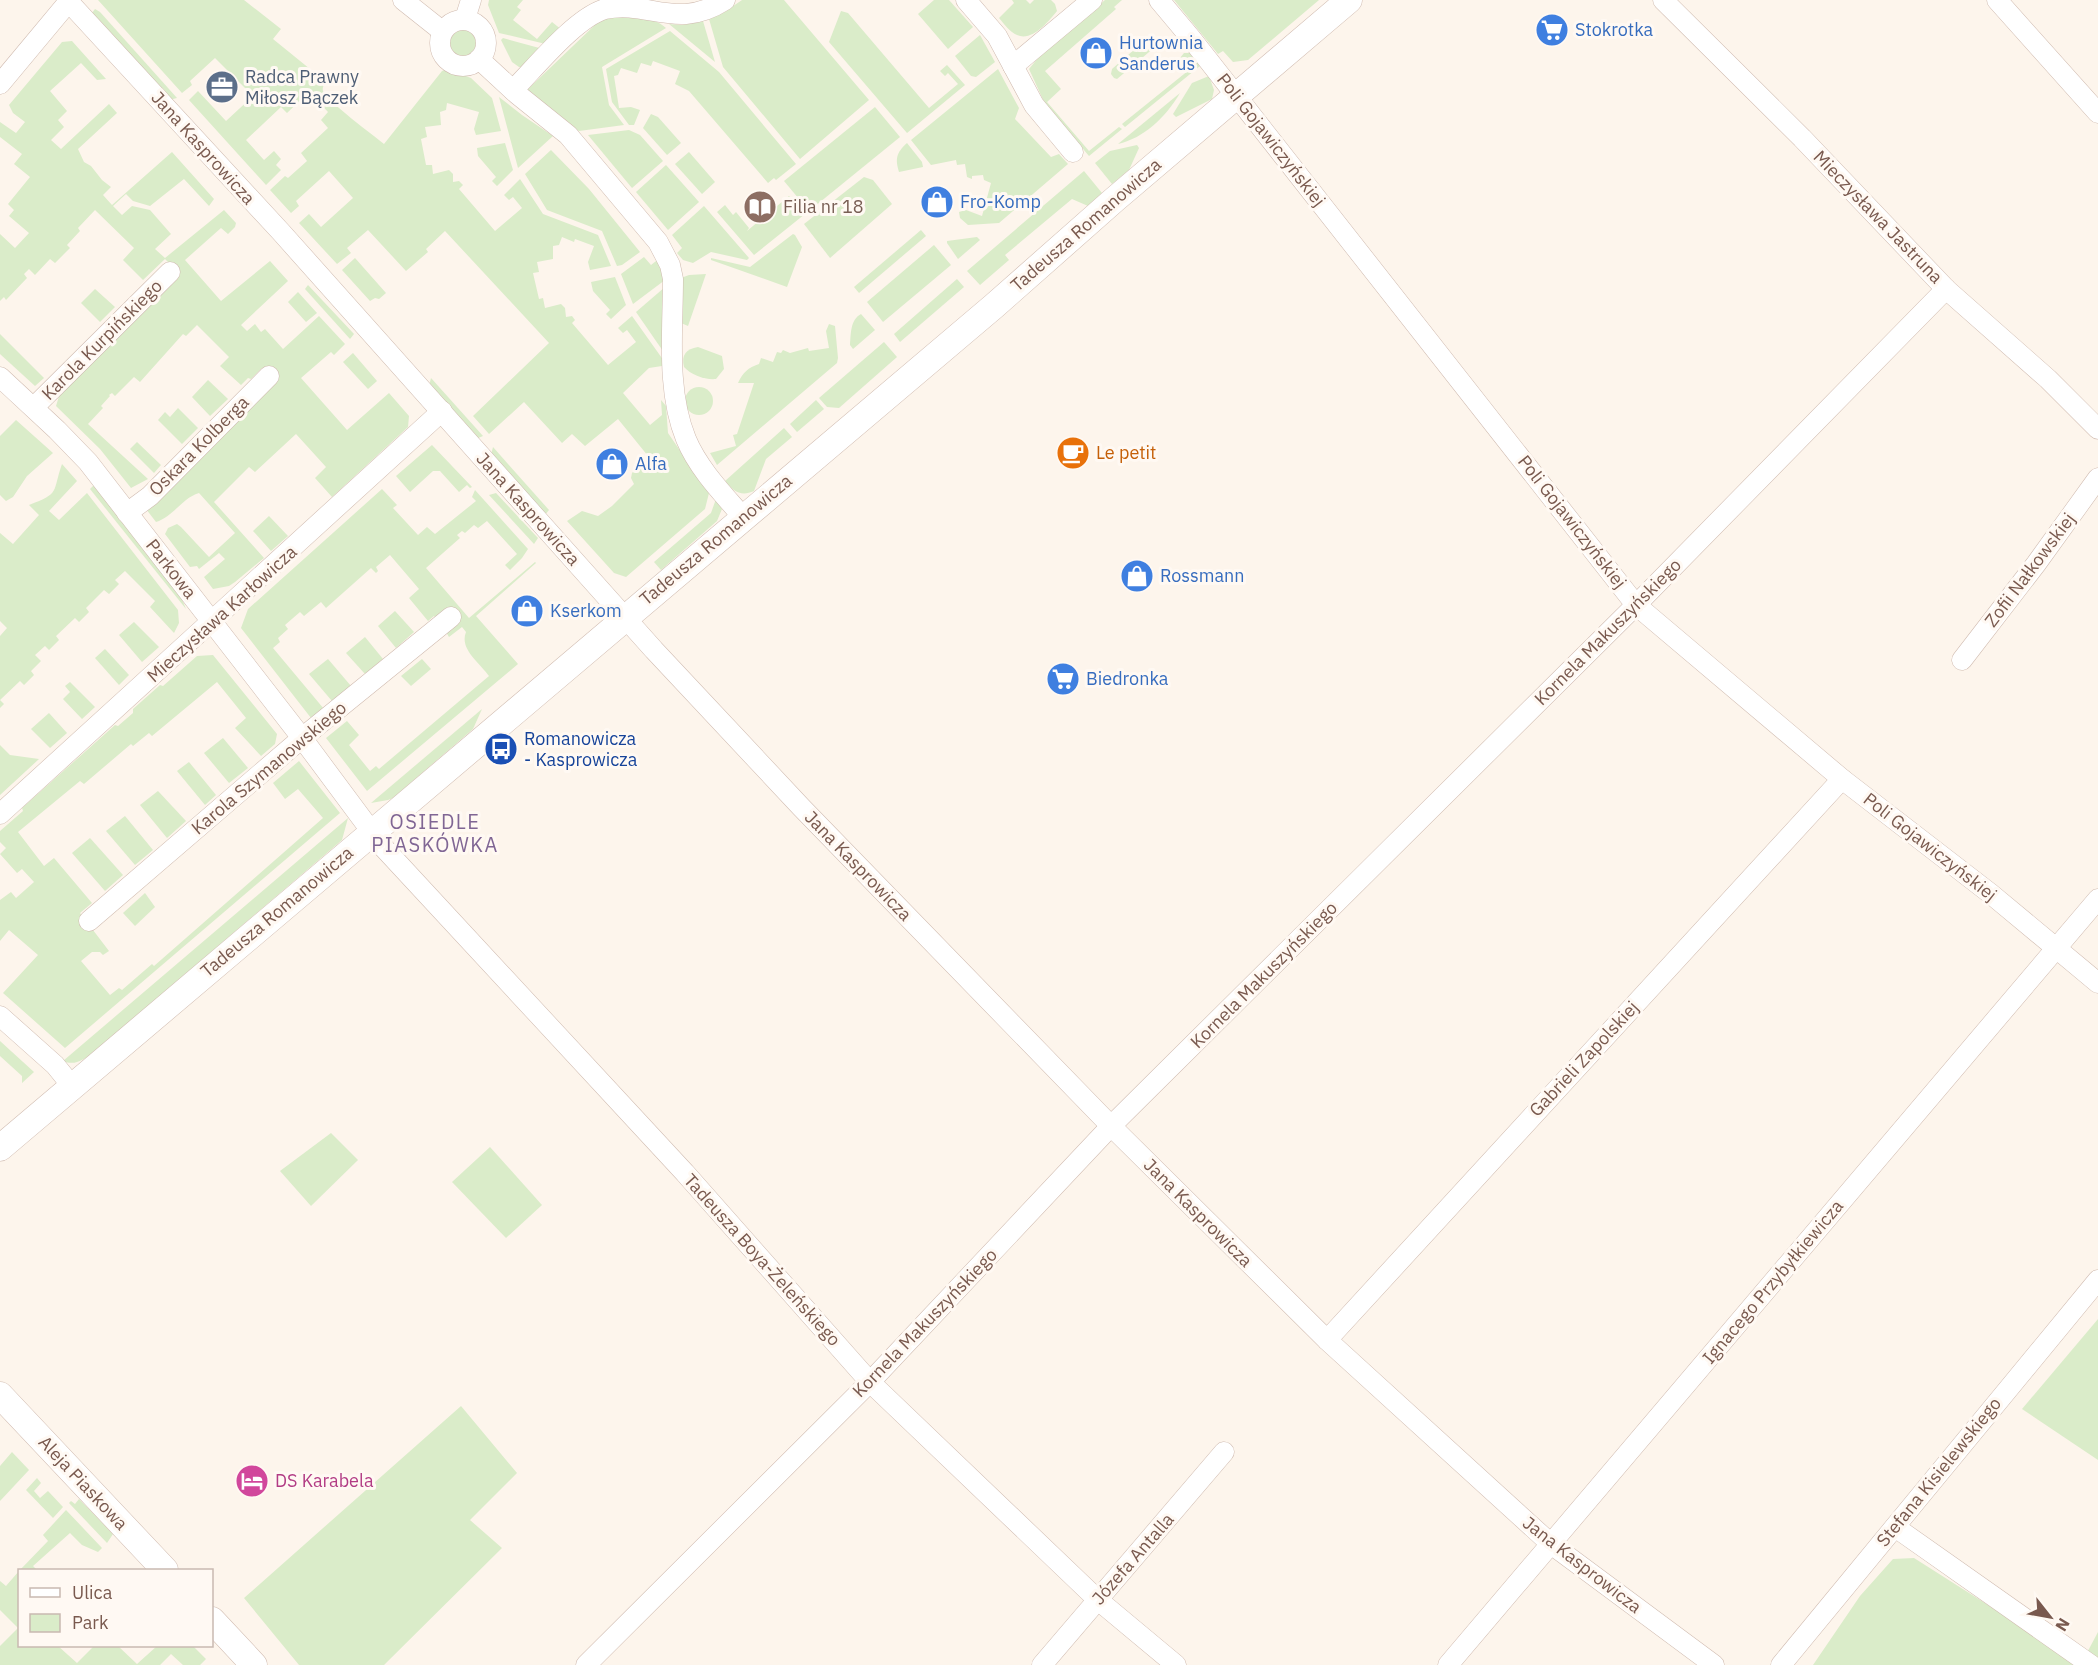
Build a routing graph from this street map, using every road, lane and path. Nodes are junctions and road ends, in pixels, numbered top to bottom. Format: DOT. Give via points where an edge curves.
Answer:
graph roads {
  1 [pos="403,0"];
  2 [pos="471,0"];
  3 [pos="725,0"];
  4 [pos="966,0"];
  5 [pos="1092,0"];
  6 [pos="1159,0"];
  7 [pos="1349,0"];
  8 [pos="1663,0"];
  9 [pos="1997,0"];
  10 [pos="68,1"];
  11 [pos="465,20"];
  12 [pos="442,31"];
  13 [pos="479,59"];
  14 [pos="1013,66"];
  15 [pos="0,84"];
  16 [pos="513,90"];
  17 [pos="1235,96"];
  18 [pos="2098,113"];
  19 [pos="1073,152"];
  20 [pos="170,272"];
  21 [pos="1946,289"];
  22 [pos="269,376"];
  23 [pos="0,377"];
  24 [pos="34,408"];
  25 [pos="442,411"];
  26 [pos="2098,429"];
  27 [pos="2098,478"];
  28 [pos="127,513"];
  29 [pos="743,517"];
  30 [pos="1636,605"];
  31 [pos="451,617"];
  32 [pos="624,617"];
  33 [pos="212,622"];
  34 [pos="1962,660"];
  35 [pos="302,738"];
  36 [pos="1842,778"];
  37 [pos="0,814"];
  38 [pos="372,831"];
  39 [pos="2098,899"];
  40 [pos="89,921"];
  41 [pos="2055,949"];
  42 [pos="2098,983"];
  43 [pos="0,1016"];
  44 [pos="72,1086"];
  45 [pos="1111,1126"];
  46 [pos="0,1148"];
  47 [pos="2098,1280"];
  48 [pos="1327,1340"];
  49 [pos="870,1382"];
  50 [pos="0,1395"];
  51 [pos="1224,1452"];
  52 [pos="1895,1527"];
  53 [pos="1551,1544"];
  54 [pos="164,1569"];
  55 [pos="1098,1600"];
  56 [pos="213,1621"];
  57 [pos="2090,1664"];
  58 [pos="254,1665"];
  59 [pos="586,1665"];
  60 [pos="1042,1665"];
  61 [pos="1176,1665"];
  62 [pos="1448,1665"];
  63 [pos="1713,1665"];
  64 [pos="1781,1665"];
  1 -- 12 [label="street"];
  2 -- 11 [label="street"];
  3 -- 16 [label="street" via="692,14 633,7 603,10 572,30"];
  4 -- 14 [label="street" via="997,36"];
  5 -- 14 [label="street"];
  6 -- 17 [label="street, Poli Gojawiczyńskiej"];
  7 -- 17 [label="street, Tadeusza Romanowicza"];
  8 -- 21 [label="street, Mieczysława Jastruna"];
  9 -- 18 [label="street"];
  10 -- 15 [label="street"];
  10 -- 25 [label="street, Jana Kasprowicza"];
  11 -- 12 [label="street" via="452,22"];
  11 -- 13 [label="street" via="478,25 485,38 486,46"];
  12 -- 13 [label="street" via="440,45 446,59 458,66"];
  13 -- 16 [label="street"];
  14 -- 19 [label="street" via="1034,105"];
  16 -- 29 [label="street" via="568,135 664,252 673,279 673,369 678,414 686,440 699,461"];
  17 -- 29 [label="street, Tadeusza Romanowicza"];
  17 -- 30 [label="street, Poli Gojawiczyńskiej"];
  20 -- 24 [label="street, Karola Kurpińskiego"];
  21 -- 26 [label="street, Mieczysława Jastruna"];
  21 -- 30 [label="street, Kornela Makuszyńskiego"];
  22 -- 28 [label="street, Oskara Kolberga" via="155,491"];
  23 -- 24 [label="street, Parkowa"];
  24 -- 28 [label="street, Parkowa" via="77,448"];
  25 -- 32 [label="street, Jana Kasprowicza"];
  25 -- 33 [label="street, Mieczysława Karłowicza"];
  27 -- 34 [label="street, Zofii Nałkowskiej"];
  28 -- 33 [label="street, Parkowa"];
  29 -- 32 [label="street, Tadeusza Romanowicza"];
  30 -- 36 [label="street, Poli Gojawiczyńskiej"];
  30 -- 45 [label="street, Kornela Makuszyńskiego"];
  31 -- 35 [label="street, Karola Szymanowskiego"];
  32 -- 38 [label="street, Tadeusza Romanowicza"];
  32 -- 45 [label="street, Jana Kasprowicza" via="801,807"];
  33 -- 35 [label="street, Parkowa"];
  33 -- 37 [label="street, Mieczysława Karłowicza"];
  35 -- 38 [label="street, Parkowa"];
  35 -- 40 [label="street, Karola Szymanowskiego"];
  36 -- 41 [label="street, Poli Gojawiczyńskiej"];
  36 -- 48 [label="street, Gabrieli Zapolskiej"];
  38 -- 44 [label="street, Tadeusza Romanowicza"];
  38 -- 49 [label="street, Tadeusza Boya-Żeleńskiego" via="686,1173"];
  39 -- 41 [label="street, Ignacego Przybyłkiewicza"];
  41 -- 42 [label="street, Poli Gojawiczyńskiej"];
  41 -- 53 [label="street, Ignacego Przybyłkiewicza"];
  43 -- 44 [label="street" via="55,1065"];
  44 -- 46 [label="street, Tadeusza Romanowicza"];
  45 -- 48 [label="street, Jana Kasprowicza"];
  45 -- 49 [label="street, Kornela Makuszyńskiego"];
  47 -- 52 [label="street, Stefana Kisielewskiego"];
  48 -- 53 [label="street, Jana Kasprowicza"];
  49 -- 55 [label="street, Tadeusza Boya-Żeleńskiego"];
  49 -- 59 [label="street, Kornela Makuszyńskiego"];
  50 -- 54 [label="street, Aleja Piaskowa"];
  51 -- 55 [label="street, Józefa Antalla"];
  52 -- 57 [label="street"];
  52 -- 64 [label="street, Stefana Kisielewskiego"];
  53 -- 62 [label="street, Ignacego Przybyłkiewicza"];
  53 -- 63 [label="street, Jana Kasprowicza"];
  55 -- 60 [label="street, Józefa Antalla"];
  55 -- 61 [label="street, Tadeusza Boya-Żeleńskiego"];
  56 -- 58 [label="street"];
}
